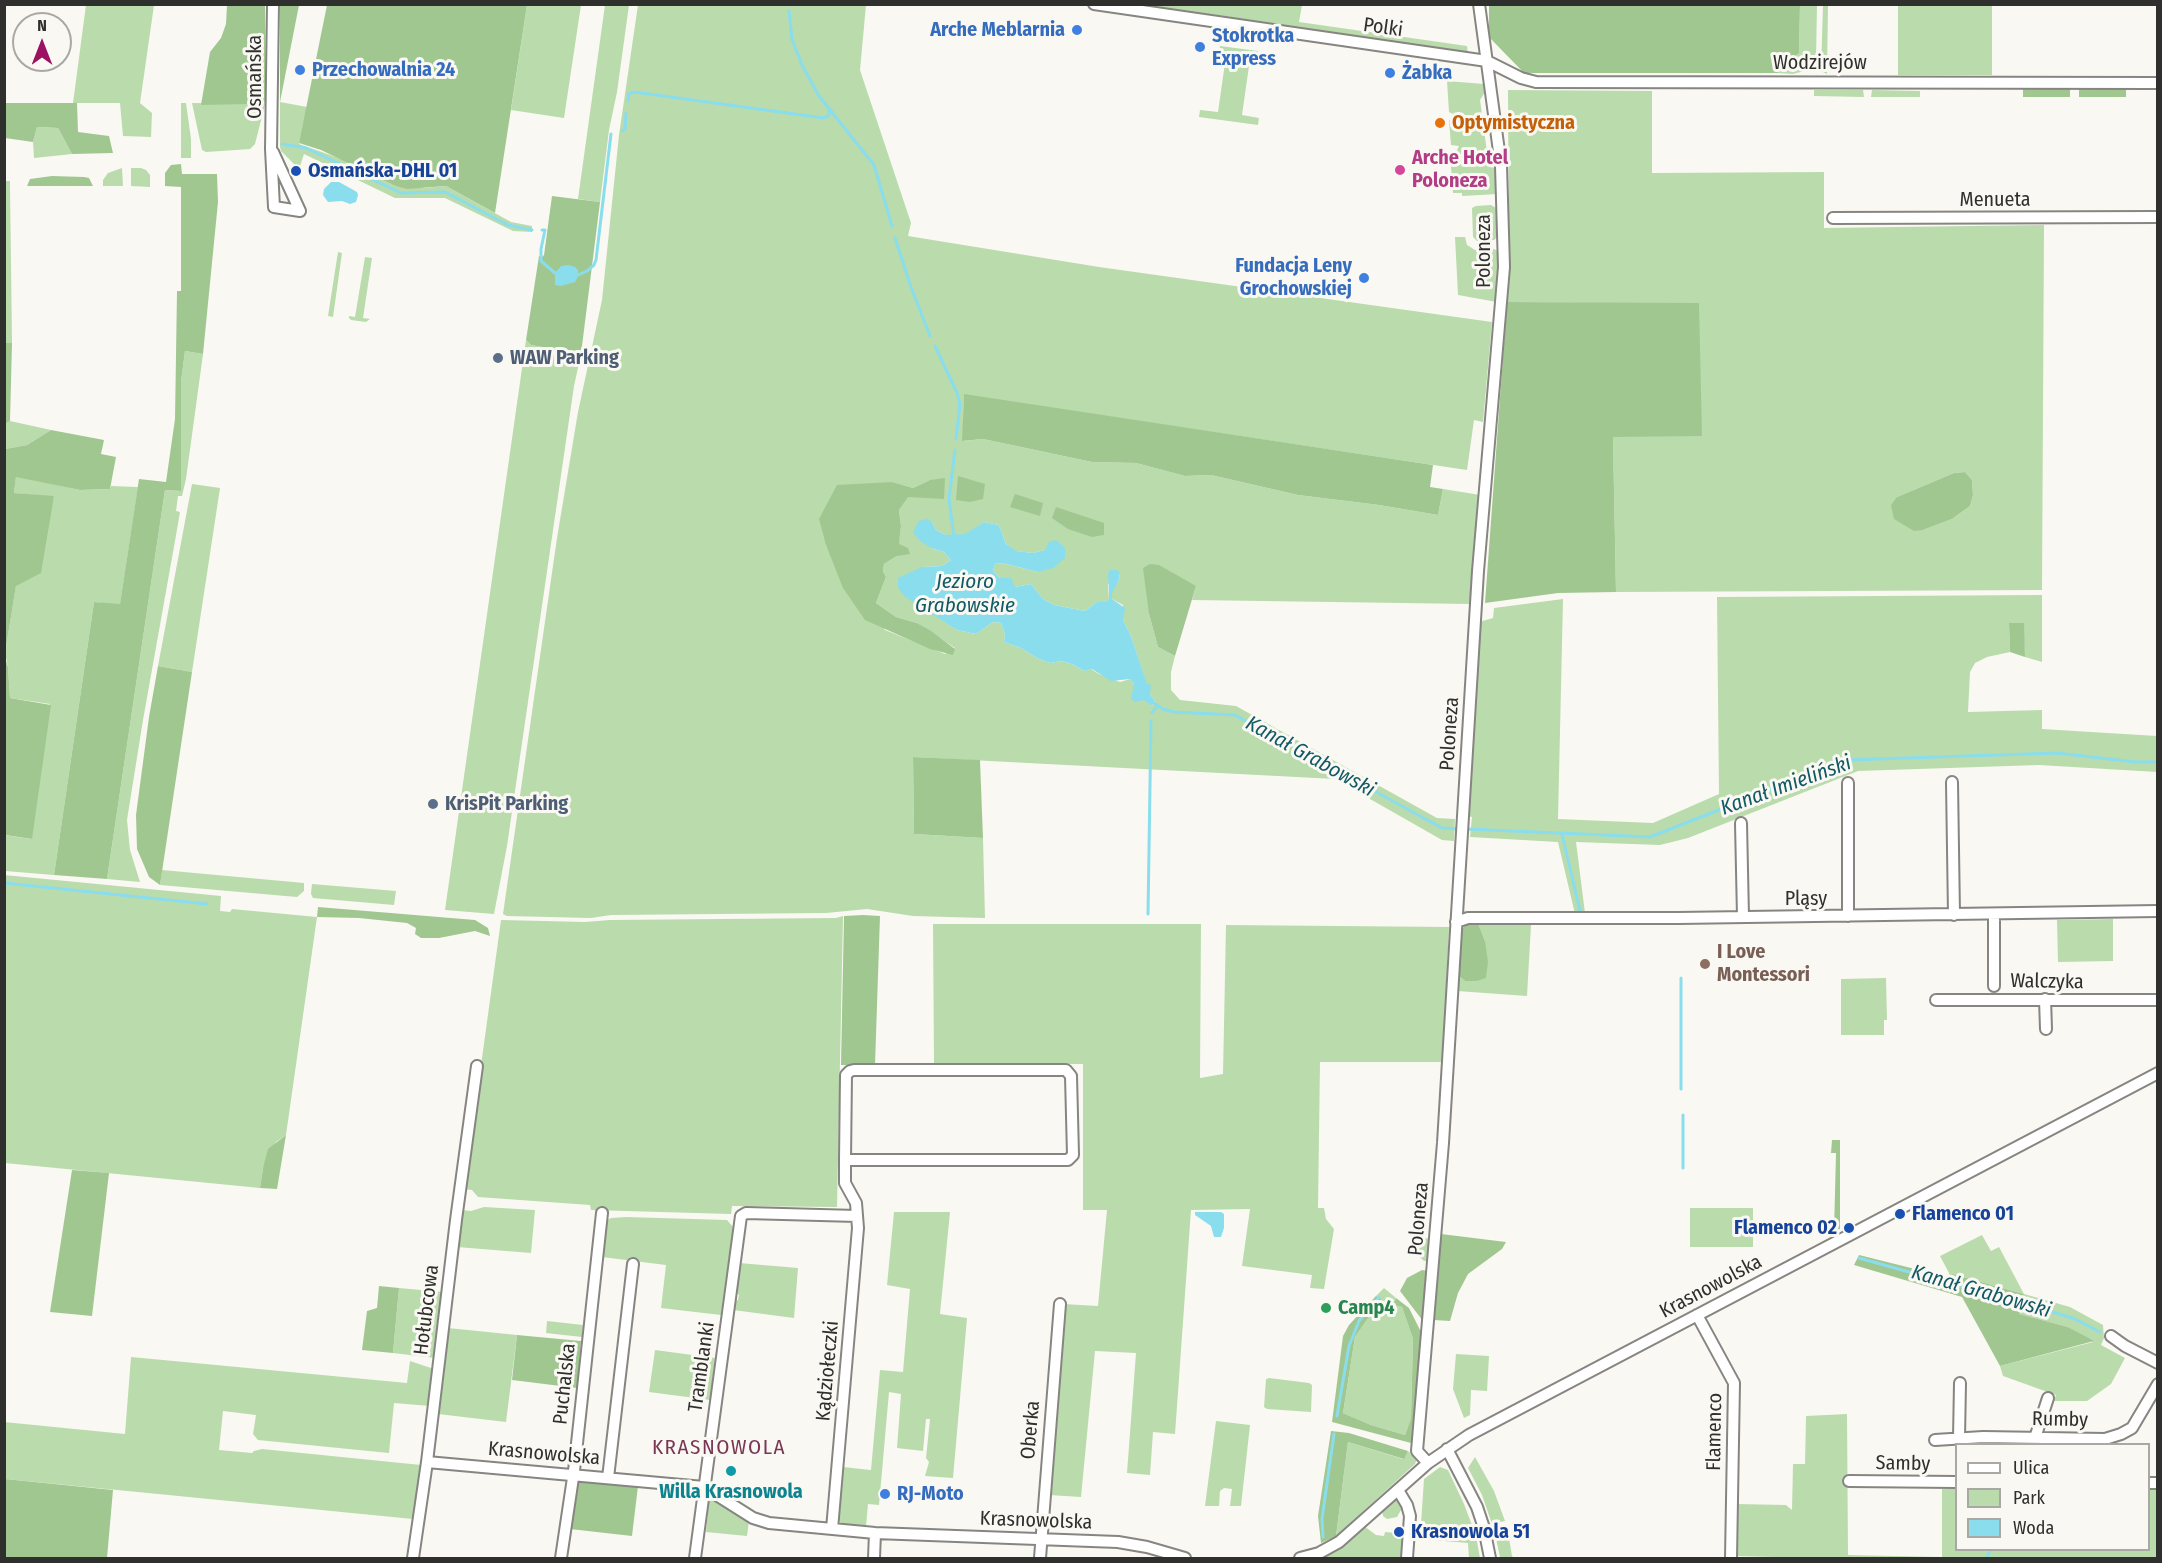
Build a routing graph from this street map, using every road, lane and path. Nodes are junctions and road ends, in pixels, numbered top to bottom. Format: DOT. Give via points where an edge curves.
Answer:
graph roads {
  1 [pos="273,4"];
  2 [pos="1094,4"];
  3 [pos="1479,4"];
  4 [pos="1487,62"];
  5 [pos="2157,83"];
  6 [pos="271,149"];
  7 [pos="2157,217"];
  8 [pos="1833,218"];
  9 [pos="1952,782"];
  10 [pos="1848,783"];
  11 [pos="1741,823"];
  12 [pos="2157,911"];
  13 [pos="1994,914"];
  14 [pos="1954,915"];
  15 [pos="1848,916"];
  16 [pos="1743,917"];
  17 [pos="1456,922"];
  18 [pos="1994,986"];
  19 [pos="2045,999"];
  20 [pos="1936,1000"];
  21 [pos="2157,1000"];
  22 [pos="2046,1029"];
  23 [pos="477,1066"];
  24 [pos="2157,1073"];
  25 [pos="845,1160"];
  26 [pos="602,1213"];
  27 [pos="857,1216"];
  28 [pos="633,1264"];
  29 [pos="1060,1304"];
  30 [pos="1697,1315"];
  31 [pos="2111,1336"];
  32 [pos="2157,1363"];
  33 [pos="1960,1383"];
  34 [pos="2157,1384"];
  35 [pos="2048,1398"];
  36 [pos="1959,1438"];
  37 [pos="2035,1438"];
  38 [pos="1935,1440"];
  39 [pos="1447,1449"];
  40 [pos="427,1462"];
  41 [pos="1428,1463"];
  42 [pos="573,1475"];
  43 [pos="608,1478"];
  44 [pos="1849,1481"];
  45 [pos="1955,1482"];
  46 [pos="704,1487"];
  47 [pos="1398,1490"];
  48 [pos="832,1529"];
  49 [pos="875,1533"];
  50 [pos="1041,1539"];
  51 [pos="412,1558"];
  52 [pos="561,1558"];
  53 [pos="695,1558"];
  54 [pos="874,1558"];
  55 [pos="1040,1558"];
  56 [pos="1185,1558"];
  57 [pos="1299,1558"];
  58 [pos="1407,1558"];
  59 [pos="1490,1558"];
  60 [pos="1731,1558"];
  1 -- 6 [label="street, Osmańska"];
  2 -- 4 [label="street, Polki"];
  3 -- 4 [label="street, Poloneza"];
  4 -- 5 [label="street, Wodzirejów" via="1536,82"];
  4 -- 17 [label="street, Poloneza" via="1501,166 1503,274 1478,571"];
  6 -- 6 [label="street, Osmańska" via="300,211 274,207"];
  7 -- 8 [label="street, Menueta"];
  9 -- 14 [label="street"];
  10 -- 15 [label="street"];
  11 -- 16 [label="street"];
  12 -- 13 [label="street, Pląsy"];
  13 -- 14 [label="street, Pląsy"];
  13 -- 18 [label="street"];
  14 -- 15 [label="street, Pląsy"];
  15 -- 16 [label="street, Pląsy"];
  16 -- 17 [label="street, Pląsy" via="1468,918"];
  17 -- 41 [label="street, Poloneza" via="1442,1153 1417,1451"];
  19 -- 20 [label="street, Walczyka"];
  19 -- 21 [label="street, Walczyka"];
  19 -- 22 [label="street"];
  23 -- 40 [label="street, Hołubcowa"];
  24 -- 30 [label="street, Krasnowolska"];
  25 -- 25 [label="street, Kądziołeczki" via="846,1075 850,1071 1066,1070 1071,1076 1073,1155 1068,1160"];
  25 -- 27 [label="street, Kądziołeczki" via="845,1183 856,1203"];
  26 -- 42 [label="street, Puchalska"];
  27 -- 46 [label="street, Tramblanki" via="741,1216"];
  27 -- 48 [label="street, Kądziołeczki"];
  28 -- 43 [label="street"];
  29 -- 50 [label="street, Oberka"];
  30 -- 39 [label="street, Krasnowolska"];
  30 -- 60 [label="street, Flamenco" via="1734,1383"];
  31 -- 32 [label="street"];
  33 -- 36 [label="street"];
  34 -- 37 [label="street, Rumby" via="2132,1428 2121,1434 2105,1438"];
  35 -- 37 [label="street"];
  36 -- 37 [label="street, Rumby"];
  36 -- 38 [label="street, Rumby"];
  39 -- 41 [label="street, Krasnowolska"];
  39 -- 59 [label="street" via="1477,1507"];
  40 -- 42 [label="street, Krasnowolska"];
  40 -- 51 [label="street, Hołubcowa"];
  41 -- 47 [label="street, Krasnowolska"];
  42 -- 43 [label="street, Krasnowolska"];
  42 -- 52 [label="street, Puchalska"];
  43 -- 46 [label="street, Krasnowolska"];
  44 -- 45 [label="street, Samby"];
  46 -- 48 [label="street, Krasnowolska" via="761,1521"];
  46 -- 53 [label="street, Tramblanki"];
  47 -- 57 [label="street, Krasnowolska" via="1339,1542"];
  47 -- 58 [label="street" via="1410,1515"];
  48 -- 49 [label="street, Krasnowolska"];
  49 -- 50 [label="street, Krasnowolska"];
  49 -- 54 [label="street"];
  50 -- 55 [label="street, Oberka"];
  50 -- 56 [label="street, Krasnowolska" via="1124,1542"];
}
